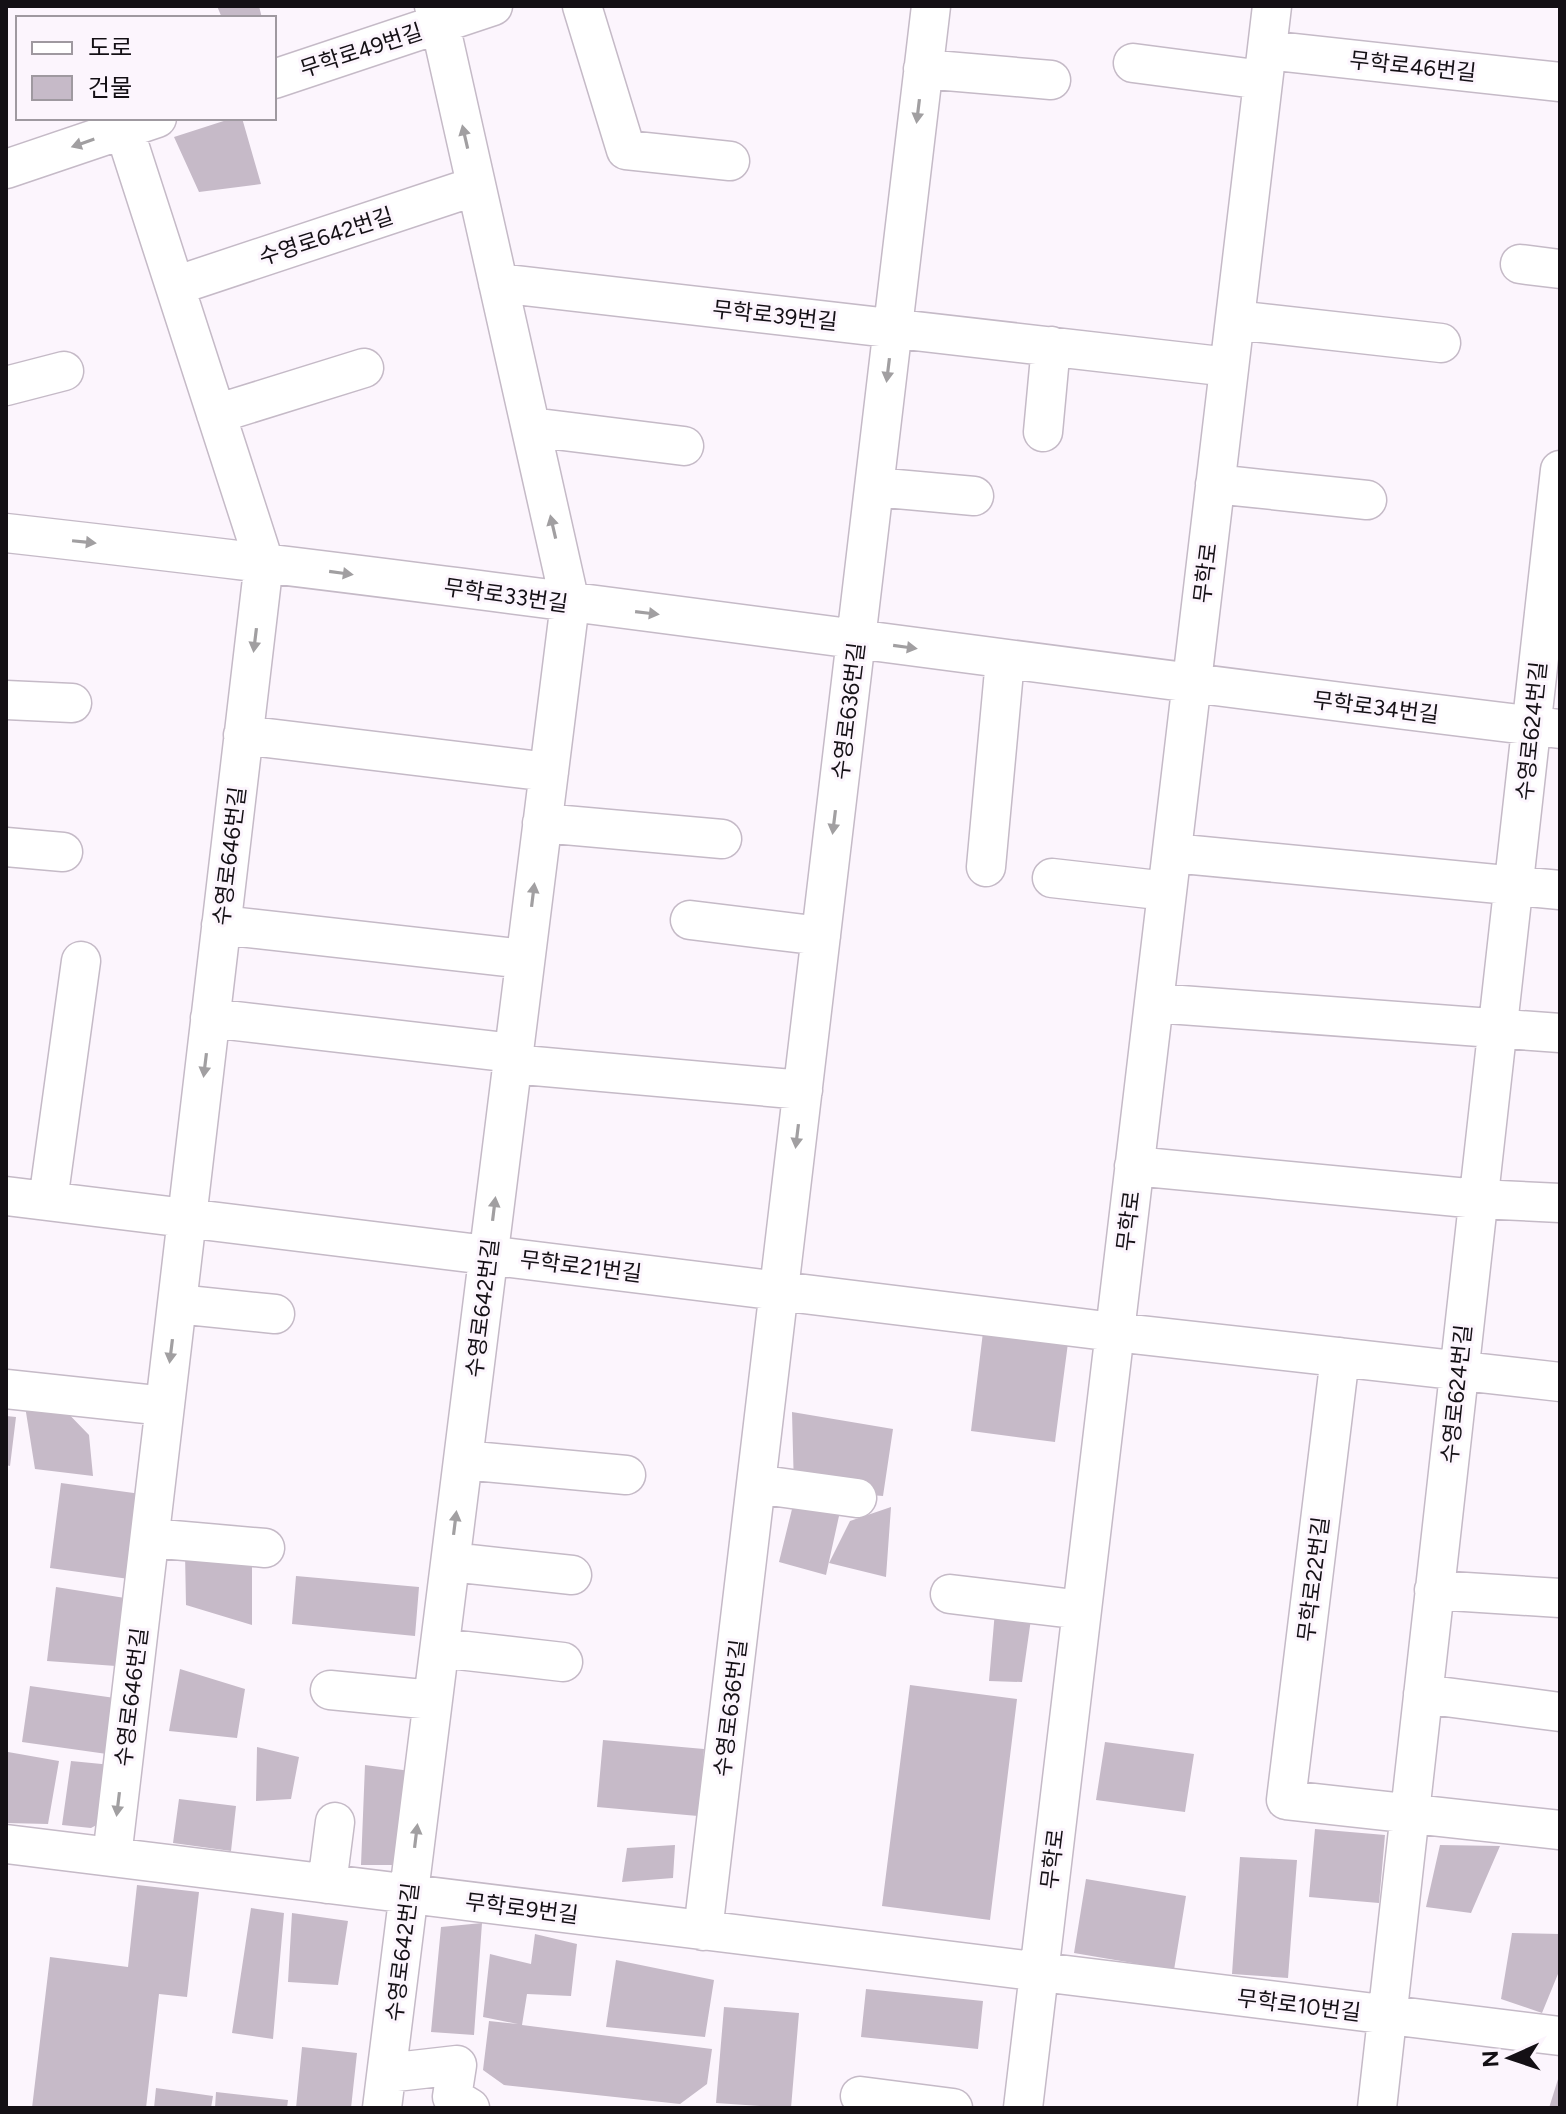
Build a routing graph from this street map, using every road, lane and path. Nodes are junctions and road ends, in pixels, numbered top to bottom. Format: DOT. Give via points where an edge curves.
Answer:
graph roads {
  1 [pos="493,6"];
  2 [pos="582,6"];
  3 [pos="931,6"];
  4 [pos="1272,6"];
  5 [pos="437,15"];
  6 [pos="1133,63"];
  7 [pos="1265,65"];
  8 [pos="923,69"];
  9 [pos="276,78"];
  10 [pos="1051,80"];
  11 [pos="1560,82"];
  12 [pos="141,124"];
  13 [pos="730,161"];
  14 [pos="6,169"];
  15 [pos="476,186"];
  16 [pos="1520,264"];
  17 [pos="1560,269"];
  18 [pos="498,283"];
  19 [pos="175,286"];
  20 [pos="1235,320"];
  21 [pos="893,328"];
  22 [pos="1441,343"];
  23 [pos="1051,346"];
  24 [pos="1229,367"];
  25 [pos="364,368"];
  26 [pos="64,371"];
  27 [pos="6,386"];
  28 [pos="216,414"];
  29 [pos="531,427"];
  30 [pos="1043,432"];
  31 [pos="684,446"];
  32 [pos="1560,477"];
  33 [pos="1215,484"];
  34 [pos="874,487"];
  35 [pos="974,496"];
  36 [pos="1367,500"];
  37 [pos="6,533"];
  38 [pos="264,562"];
  39 [pos="570,603"];
  40 [pos="856,641"];
  41 [pos="1005,660"];
  42 [pos="1192,685"];
  43 [pos="6,700"];
  44 [pos="72,703"];
  45 [pos="1546,728"];
  46 [pos="243,735"];
  47 [pos="549,772"];
  48 [pos="542,823"];
  49 [pos="722,839"];
  50 [pos="6,847"];
  51 [pos="63,852"];
  52 [pos="1172,853"];
  53 [pos="986,867"];
  54 [pos="1052,878"];
  55 [pos="1513,886"];
  56 [pos="1560,890"];
  57 [pos="1167,891"];
  58 [pos="690,920"];
  59 [pos="221,925"];
  60 [pos="821,936"];
  61 [pos="525,959"];
  62 [pos="81,961"];
  63 [pos="1154,1003"];
  64 [pos="210,1018"];
  65 [pos="1497,1027"];
  66 [pos="1560,1033"];
  67 [pos="513,1059"];
  68 [pos="803,1090"];
  69 [pos="1134,1166"];
  70 [pos="6,1196"];
  71 [pos="1478,1199"];
  72 [pos="48,1201"];
  73 [pos="1560,1203"];
  74 [pos="187,1218"];
  75 [pos="489,1255"];
  76 [pos="779,1291"];
  77 [pos="177,1304"];
  78 [pos="275,1314"];
  79 [pos="1114,1332"];
  80 [pos="1340,1357"];
  81 [pos="1459,1371"];
  82 [pos="1560,1382"];
  83 [pos="6,1389"];
  84 [pos="165,1406"];
  85 [pos="463,1460"];
  86 [pos="626,1475"];
  87 [pos="756,1484"];
  88 [pos="857,1498"];
  89 [pos="150,1538"];
  90 [pos="265,1548"];
  91 [pos="451,1562"];
  92 [pos="572,1575"];
  93 [pos="1434,1590"];
  94 [pos="950,1594"];
  95 [pos="1560,1598"];
  96 [pos="1082,1610"];
  97 [pos="440,1648"];
  98 [pos="563,1662"];
  99 [pos="330,1690"];
  100 [pos="1423,1694"];
  101 [pos="433,1700"];
  102 [pos="1560,1712"];
  103 [pos="1409,1812"];
  104 [pos="335,1822"];
  105 [pos="1560,1830"];
  106 [pos="6,1844"];
  107 [pos="112,1857"];
  108 [pos="327,1884"];
  109 [pos="409,1894"];
  110 [pos="703,1931"];
  111 [pos="1038,1973"];
  112 [pos="1387,2015"];
  113 [pos="1560,2036"];
  114 [pos="385,2091"];
  115 [pos="860,2096"];
  116 [pos="470,2108"];
  117 [pos="953,2108"];
  118 [pos="1023,2108"];
  119 [pos="1377,2108"];
  1 -- 5 [label="street, 무학로49번길"];
  2 -- 13 [label="street" via="626,150"];
  3 -- 8 [label="street, 수영로636번길"];
  4 -- 7 [label="street, 무학로"];
  5 -- 9 [label="street, 무학로49번길"];
  15 -- 5 [label="street, 수영로642번길, one-way"];
  6 -- 7 [label="street"];
  7 -- 11 [label="street, 무학로46번길"];
  7 -- 20 [label="street, 무학로"];
  8 -- 10 [label="street"];
  8 -- 21 [label="street, 수영로636번길, one-way"];
  12 -- 14 [label="street, one-way"];
  12 -- 19 [label="street, 수영로646번길"];
  15 -- 18 [label="street, 수영로642번길"];
  15 -- 19 [label="street, 수영로642번길"];
  16 -- 17 [label="street"];
  18 -- 21 [label="street, 무학로39번길"];
  18 -- 29 [label="street, 수영로642번길"];
  19 -- 28 [label="street, 수영로646번길"];
  20 -- 22 [label="street"];
  20 -- 24 [label="street, 무학로"];
  21 -- 23 [label="street, 무학로39번길"];
  21 -- 34 [label="street, 수영로636번길, one-way"];
  23 -- 24 [label="street, 무학로39번길"];
  23 -- 30 [label="street"];
  24 -- 33 [label="street, 무학로"];
  25 -- 28 [label="street"];
  26 -- 27 [label="street"];
  28 -- 38 [label="street, 수영로646번길"];
  29 -- 31 [label="street"];
  39 -- 29 [label="street, 수영로642번길, one-way"];
  32 -- 45 [label="street, 수영로624번길"];
  33 -- 36 [label="street"];
  33 -- 42 [label="street, 무학로"];
  34 -- 35 [label="street"];
  34 -- 40 [label="street, 수영로636번길"];
  37 -- 38 [label="street, 무학로33번길, one-way"];
  38 -- 39 [label="street, 무학로33번길, one-way"];
  38 -- 46 [label="street, 수영로646번길, one-way"];
  39 -- 40 [label="street, 무학로33번길, one-way"];
  39 -- 47 [label="street, 수영로642번길"];
  40 -- 41 [label="street, 무학로33번길, one-way"];
  40 -- 60 [label="street, 수영로636번길, one-way"];
  41 -- 42 [label="street, 무학로33번길"];
  41 -- 53 [label="street"];
  42 -- 45 [label="street, 무학로34번길"];
  42 -- 52 [label="street, 무학로"];
  43 -- 44 [label="street"];
  45 -- 55 [label="street, 수영로624번길"];
  46 -- 47 [label="street"];
  46 -- 59 [label="street, 수영로646번길"];
  47 -- 48 [label="street, 수영로642번길"];
  48 -- 49 [label="street"];
  61 -- 48 [label="street, 수영로642번길, one-way"];
  50 -- 51 [label="street"];
  52 -- 55 [label="street"];
  52 -- 57 [label="street, 무학로"];
  54 -- 57 [label="street"];
  55 -- 56 [label="street"];
  55 -- 65 [label="street, 수영로624번길"];
  57 -- 63 [label="street, 무학로"];
  58 -- 60 [label="street"];
  59 -- 61 [label="street"];
  59 -- 64 [label="street, 수영로646번길"];
  60 -- 68 [label="street, 수영로636번길"];
  61 -- 67 [label="street, 수영로642번길"];
  62 -- 72 [label="street"];
  63 -- 65 [label="street"];
  63 -- 69 [label="street, 무학로"];
  64 -- 67 [label="street"];
  64 -- 74 [label="street, 수영로646번길, one-way"];
  65 -- 66 [label="street"];
  65 -- 71 [label="street, 수영로624번길"];
  67 -- 68 [label="street"];
  75 -- 67 [label="street, 수영로642번길, one-way"];
  68 -- 76 [label="street, 수영로636번길, one-way"];
  69 -- 71 [label="street, 무학로"];
  69 -- 79 [label="street, 무학로"];
  70 -- 72 [label="street, 무학로21번길"];
  71 -- 73 [label="street"];
  71 -- 81 [label="street, 수영로624번길"];
  72 -- 74 [label="street, 무학로21번길"];
  74 -- 75 [label="street, 무학로21번길"];
  74 -- 77 [label="street, 수영로646번길"];
  75 -- 76 [label="street, 무학로21번길"];
  75 -- 85 [label="street, 수영로642번길"];
  76 -- 79 [label="street, 무학로21번길"];
  76 -- 87 [label="street, 수영로636번길"];
  77 -- 78 [label="street"];
  77 -- 84 [label="street, 수영로646번길, one-way"];
  79 -- 80 [label="street"];
  79 -- 96 [label="street, 무학로"];
  80 -- 81 [label="street"];
  80 -- 103 [label="street, 무학로22번길" via="1286,1800"];
  81 -- 82 [label="street"];
  81 -- 93 [label="street, 수영로624번길"];
  83 -- 84 [label="street"];
  84 -- 89 [label="street, 수영로646번길"];
  85 -- 86 [label="street"];
  91 -- 85 [label="street, 수영로642번길, one-way"];
  87 -- 88 [label="street"];
  87 -- 110 [label="street, 수영로636번길"];
  89 -- 90 [label="street"];
  89 -- 107 [label="street, 수영로646번길, one-way"];
  91 -- 92 [label="street"];
  91 -- 97 [label="street, 수영로642번길"];
  93 -- 95 [label="street"];
  93 -- 100 [label="street, 수영로624번길"];
  94 -- 96 [label="street"];
  96 -- 111 [label="street, 무학로"];
  97 -- 98 [label="street"];
  97 -- 101 [label="street, 수영로642번길"];
  99 -- 101 [label="street"];
  100 -- 102 [label="street"];
  100 -- 103 [label="street, 수영로624번길"];
  109 -- 101 [label="street, 수영로642번길, one-way"];
  103 -- 105 [label="street"];
  103 -- 112 [label="street, 수영로624번길"];
  104 -- 108 [label="street"];
  106 -- 107 [label="street, 무학로9번길"];
  107 -- 108 [label="street, 무학로9번길"];
  108 -- 109 [label="street, 무학로9번길"];
  109 -- 110 [label="street, 무학로9번길"];
  109 -- 114 [label="street, 수영로642번길"];
  110 -- 111 [label="street, 무학로9번길"];
  111 -- 112 [label="street, 무학로10번길"];
  111 -- 118 [label="street, 무학로"];
  112 -- 113 [label="street, 무학로10번길"];
  112 -- 119 [label="street, 수영로624번길"];
  114 -- 116 [label="street" via="457,2065 452,2097"];
  115 -- 117 [label="street"];
}
